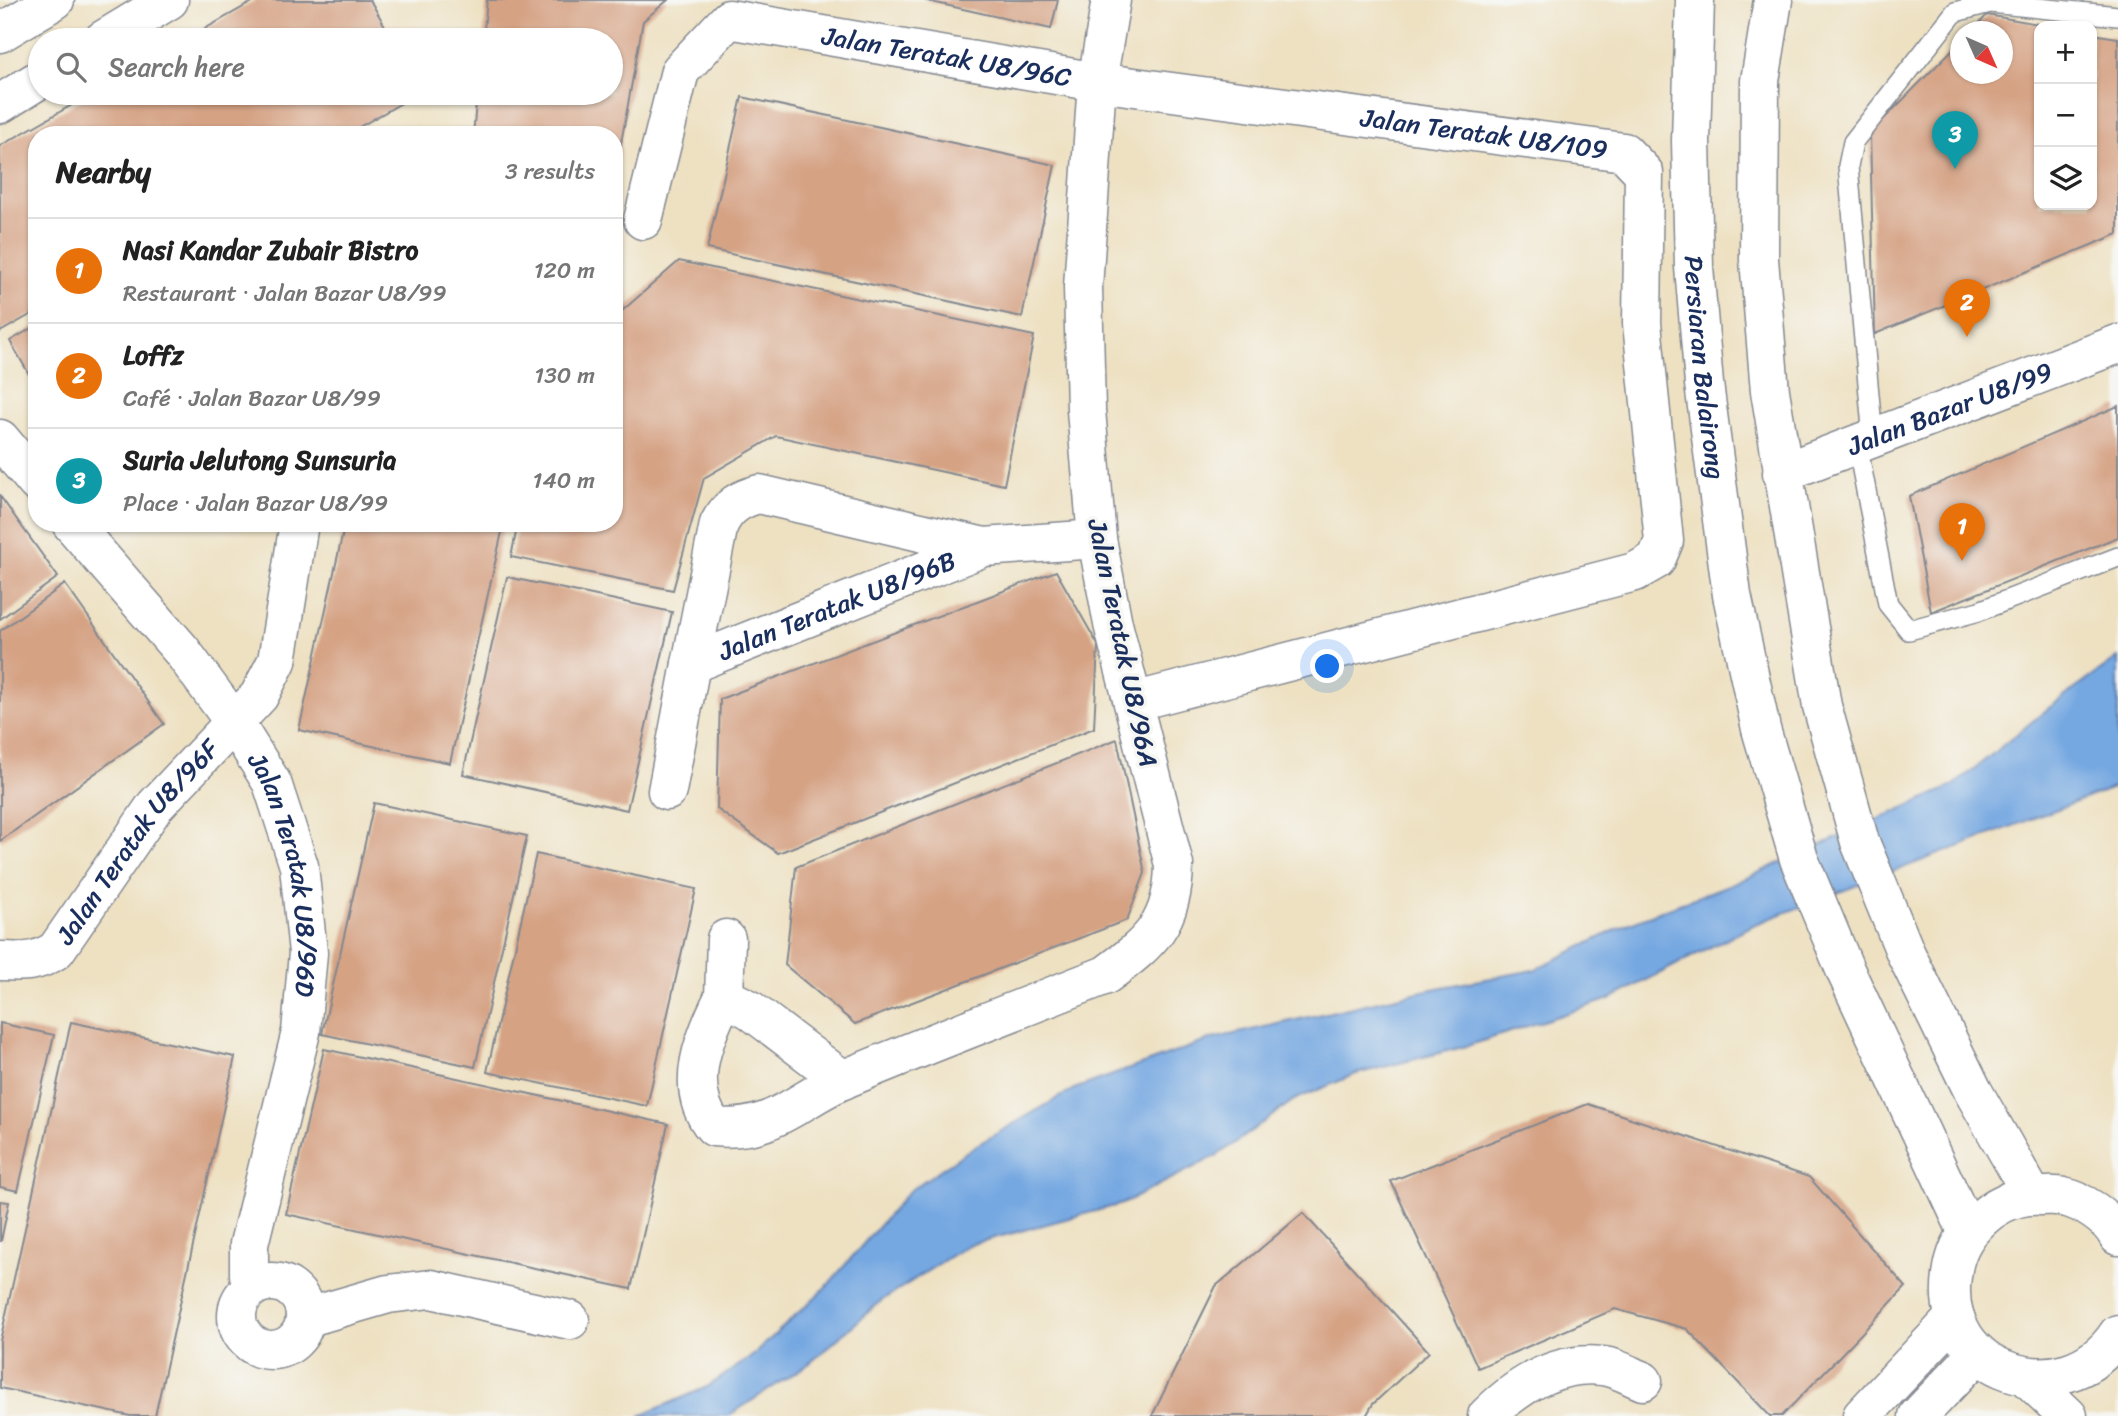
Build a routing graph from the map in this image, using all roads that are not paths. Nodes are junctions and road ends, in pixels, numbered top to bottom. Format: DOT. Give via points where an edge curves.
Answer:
graph roads {
  1 [pos="55,0"];
  2 [pos="169,0"];
  3 [pos="1111,0"];
  4 [pos="1695,0"];
  5 [pos="1773,0"];
  6 [pos="2118,16"];
  7 [pos="123,28"];
  8 [pos="0,33"];
  9 [pos="1097,82"];
  10 [pos="28,86"];
  11 [pos="0,104"];
  12 [pos="643,220"];
  13 [pos="2118,344"];
  14 [pos="0,439"];
  15 [pos="1865,441"];
  16 [pos="28,472"];
  17 [pos="1782,473"];
  18 [pos="81,532"];
  19 [pos="298,532"];
  20 [pos="1097,539"];
  21 [pos="984,547"];
  22 [pos="2118,557"];
  23 [pos="691,664"];
  24 [pos="1133,702"];
  25 [pos="234,722"];
  26 [pos="667,791"];
  27 [pos="726,939"];
  28 [pos="0,961"];
  29 [pos="724,997"];
  30 [pos="843,1080"];
  31 [pos="2032,1195"];
  32 [pos="2109,1218"];
  33 [pos="1968,1233"];
  34 [pos="254,1286"];
  35 [pos="1955,1317"];
  36 [pos="305,1318"];
  37 [pos="570,1320"];
  38 [pos="2115,1348"];
  39 [pos="1978,1353"];
  40 [pos="2026,1376"];
  41 [pos="1643,1381"];
  42 [pos="1487,1416"];
  43 [pos="1862,1416"];
  44 [pos="1918,1416"];
  45 [pos="2068,1416"];
  1 -- 8 [label="street"];
  2 -- 7 [label="street"];
  3 -- 9 [label="street, Jalan Teratak U8/96A"];
  4 -- 33 [label="street, Persiaran Balairong" via="1692,191 1703,371 1732,595 1761,729 1799,859 1846,972"];
  5 -- 17 [label="street" via="1760,81 1759,259"];
  6 -- 15 [label="lane" via="1990,3 1955,12 1853,142 1848,166"];
  9 -- 12 [label="street, Jalan Teratak U8/96C" via="729,19 680,71"];
  9 -- 20 [label="street, Jalan Teratak U8/96A" via="1083,287 1086,410"];
  9 -- 24 [label="street, Jalan Teratak U8/109" via="1623,152 1644,173 1642,323 1664,541 1656,560 1635,572"];
  10 -- 11 [label="street"];
  13 -- 15 [label="street, Jalan Bazar U8/99"];
  14 -- 16 [label="street"];
  15 -- 17 [label="street, Jalan Bazar U8/99"];
  15 -- 22 [label="lane" via="1888,604 1909,630 1979,611"];
  17 -- 31 [label="street" via="1822,706 1860,842 1906,954 1984,1112"];
  18 -- 25 [label="street, Jalan Teratak U8/96D" via="182,651"];
  19 -- 25 [label="street, Jalan Teratak U8/96F" via="277,661 259,696"];
  20 -- 21 [label="street, Jalan Teratak U8/96B"];
  20 -- 24 [label="street, Jalan Teratak U8/96A"];
  21 -- 23 [label="street, Jalan Teratak U8/96B"];
  21 -- 23 [label="street, Jalan Teratak U8/96B" via="759,494 743,498 719,524"];
  23 -- 26 [label="street, Jalan Teratak U8/96B"];
  24 -- 30 [label="street, Jalan Teratak U8/96A" via="1174,865 1165,917 1140,950 1106,975"];
  25 -- 28 [label="street, Jalan Teratak U8/96F" via="155,806 56,950 30,962"];
  25 -- 34 [label="street, Jalan Teratak U8/96D" via="272,783 299,866 308,953 300,1032 249,1244 249,1275"];
  27 -- 29 [label="street, Jalan Teratak U8/96A"];
  29 -- 30 [label="street" via="749,1009"];
  29 -- 30 [label="street, Jalan Teratak U8/96A" via="699,1061 697,1087 700,1106 714,1127 750,1127"];
  31 -- 32 [label="street" via="2064,1197"];
  31 -- 33 [label="street" via="2007,1201 1985,1214"];
  33 -- 35 [label="street" via="1954,1258 1950,1287"];
  34 -- 36 [label="street" via="265,1282 289,1287 304,1305"];
  34 -- 36 [label="street" via="236,1312 240,1332 256,1348 267,1351 289,1346 303,1329"];
  35 -- 39 [label="street"];
  35 -- 43 [label="street"];
  36 -- 37 [label="street" via="388,1294 431,1289"];
  38 -- 40 [label="street" via="2056,1377"];
  39 -- 40 [label="street" via="2000,1368"];
  39 -- 44 [label="street"];
  40 -- 45 [label="street"];
  41 -- 42 [label="street" via="1604,1366 1569,1366 1528,1382"];
}
